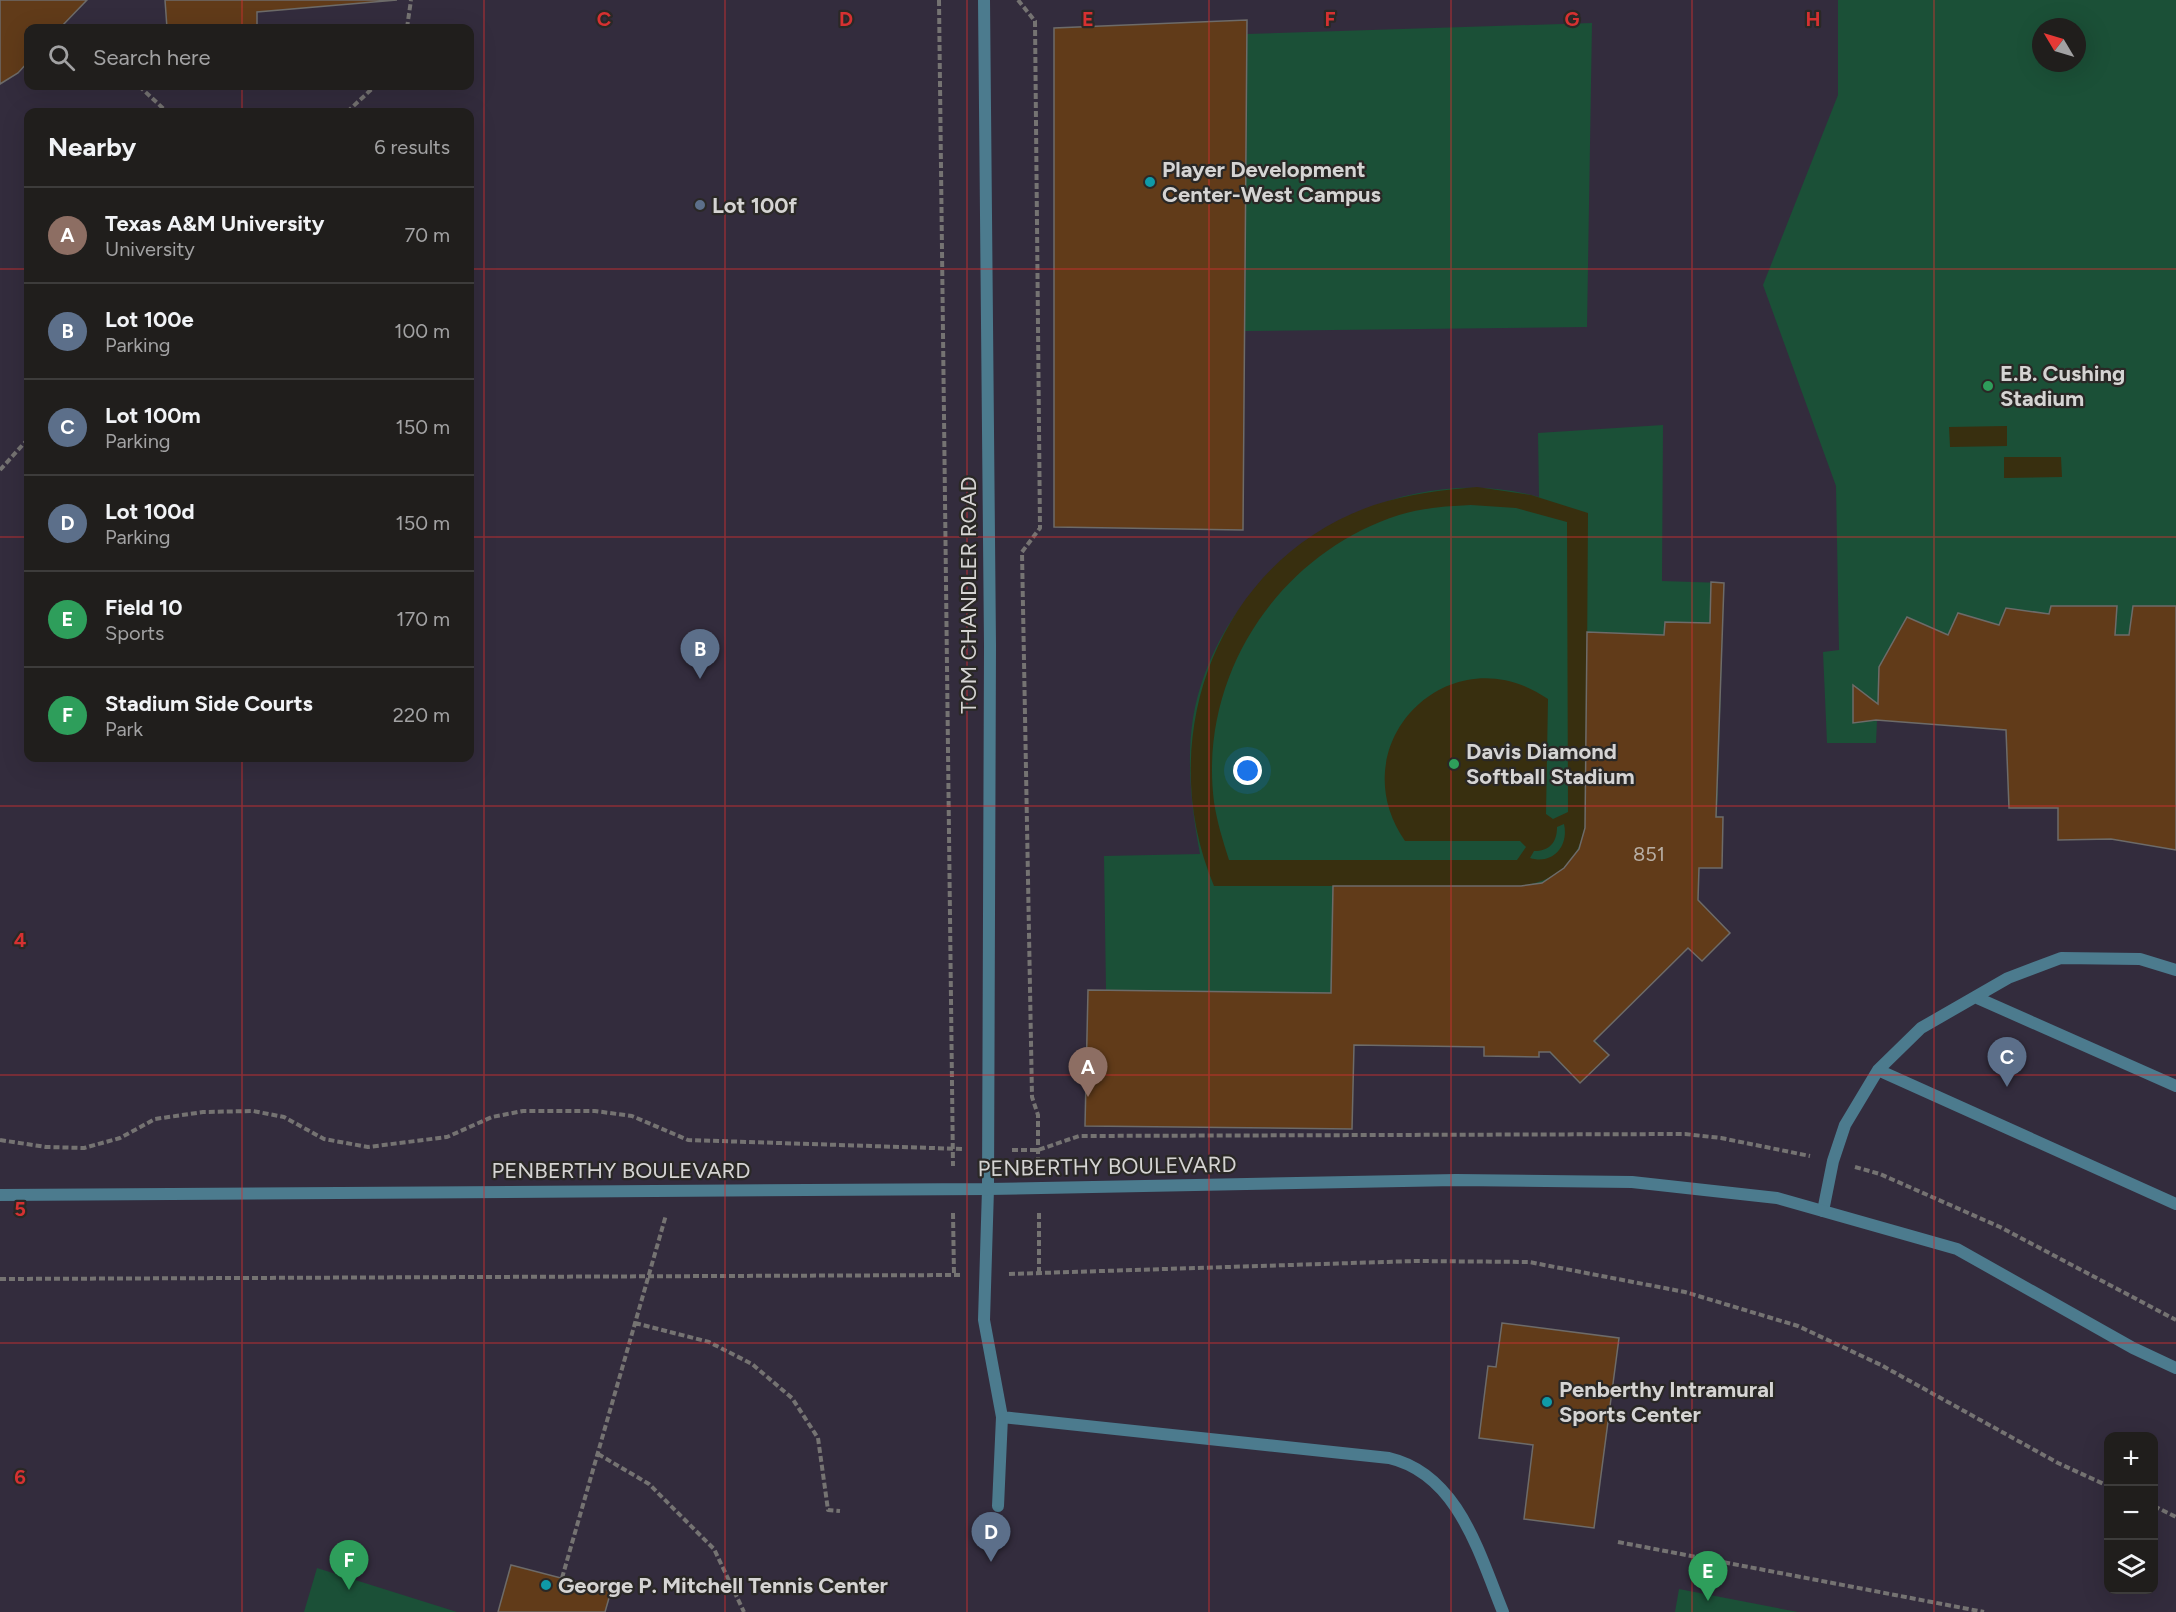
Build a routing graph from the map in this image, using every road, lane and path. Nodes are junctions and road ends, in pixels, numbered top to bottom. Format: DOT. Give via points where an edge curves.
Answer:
graph roads {
  1 [pos="411,0"];
  2 [pos="939,0"];
  3 [pos="984,0"];
  4 [pos="1018,0"];
  5 [pos="408,24"];
  6 [pos="143,90"];
  7 [pos="371,90"];
  8 [pos="163,108"];
  9 [pos="351,108"];
  10 [pos="24,443"];
  11 [pos="0,470"];
  12 [pos="2176,970"];
  13 [pos="1975,997"];
  14 [pos="1878,1070"];
  15 [pos="2176,1086"];
  16 [pos="0,1140"];
  17 [pos="1833,1161"];
  18 [pos="988,1189"];
  19 [pos="673,1191"];
  20 [pos="0,1195"];
  21 [pos="2176,1204"];
  22 [pos="1823,1211"];
  23 [pos="1039,1273"];
  24 [pos="647,1275"];
  25 [pos="954,1275"];
  26 [pos="0,1279"];
  27 [pos="2176,1320"];
  28 [pos="635,1323"];
  29 [pos="2176,1368"];
  30 [pos="1002,1417"];
  31 [pos="597,1454"];
  32 [pos="2104,1484"];
  33 [pos="998,1506"];
  34 [pos="2158,1508"];
  35 [pos="840,1511"];
  36 [pos="2176,1517"];
  37 [pos="1618,1542"];
  38 [pos="562,1578"];
  39 [pos="744,1612"];
  40 [pos="1503,1612"];
  41 [pos="1984,1612"];
  1 -- 5 [label="path"];
  2 -- 16 [label="path" via="953,1149 688,1140 632,1116 585,1111 524,1111 492,1117 447,1137 368,1147 324,1139 284,1116 253,1111 203,1112 155,1119 120,1138 84,1148"];
  3 -- 18 [label="street, TOM CHANDLER ROAD" via="990,645"];
  4 -- 17 [label="path" via="1035,21 1040,528 1022,552 1032,1097 1038,1114 1038,1150 1079,1136 1685,1134"];
  6 -- 8 [label="path"];
  7 -- 9 [label="path"];
  10 -- 11 [label="path"];
  12 -- 13 [label="street" via="2140,959 2061,958 2008,978"];
  13 -- 14 [label="street" via="1921,1028"];
  13 -- 15 [label="street"];
  14 -- 17 [label="street" via="1845,1125"];
  14 -- 21 [label="street"];
  17 -- 22 [label="street"];
  17 -- 27 [label="path" via="1880,1174 2000,1227"];
  18 -- 19 [label="street, PENBERTHY BOULEVARD"];
  18 -- 22 [label="street, PENBERTHY BOULEVARD" via="1456,1180 1632,1182 1777,1198"];
  18 -- 30 [label="street, TOM CHANDLER ROAD" via="984,1320"];
  19 -- 20 [label="street, PENBERTHY BOULEVARD"];
  19 -- 24 [label="path"];
  22 -- 29 [label="street, PENBERTHY BOULEVARD" via="1957,1249"];
  23 -- 32 [label="path" via="1529,1262 1674,1290 1798,1326 1881,1365"];
  24 -- 25 [label="path"];
  24 -- 26 [label="path"];
  24 -- 28 [label="path"];
  28 -- 31 [label="path"];
  28 -- 35 [label="path" via="709,1342 752,1364 792,1398 818,1438 828,1510"];
  30 -- 33 [label="street, TOM CHANDLER ROAD"];
  30 -- 40 [label="street" via="1407,1462 1449,1496"];
  31 -- 38 [label="path"];
  31 -- 39 [label="path" via="649,1484 714,1549"];
  34 -- 36 [label="path"];
  37 -- 41 [label="path"];
}
